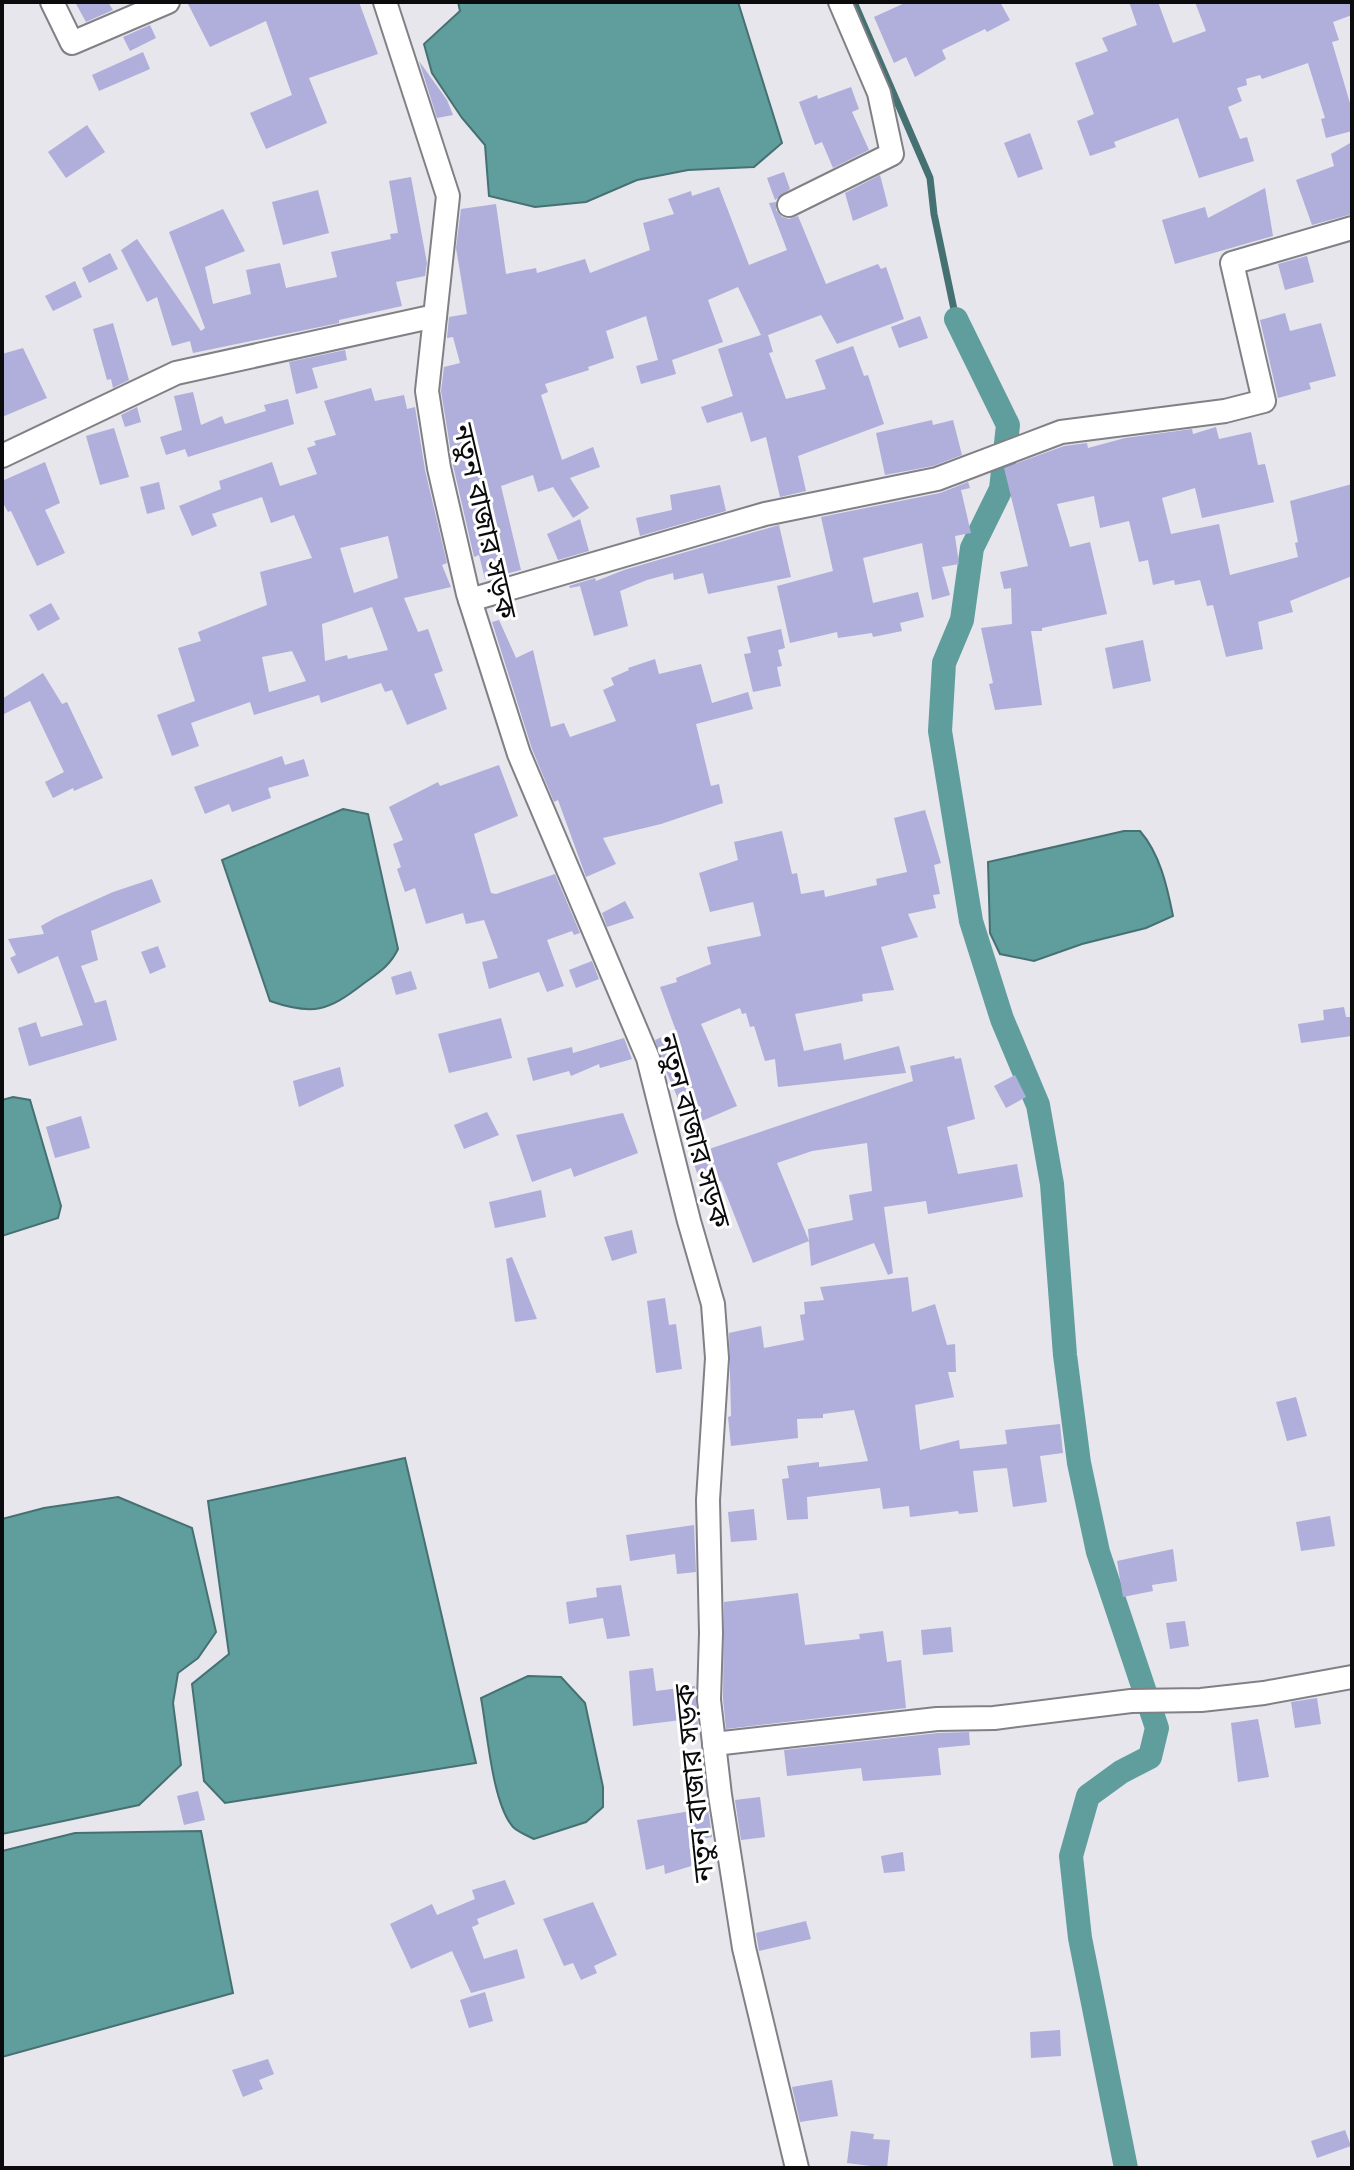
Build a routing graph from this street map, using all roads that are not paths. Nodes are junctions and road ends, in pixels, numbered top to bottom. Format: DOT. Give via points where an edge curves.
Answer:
graph roads {
  1 [pos="52,2"];
  2 [pos="168,2"];
  3 [pos="385,2"];
  4 [pos="840,2"];
  5 [pos="789,205"];
  6 [pos="1352,228"];
  7 [pos="435,316"];
  8 [pos="2,456"];
  9 [pos="470,600"];
  10 [pos="1352,1677"];
  11 [pos="714,1744"];
  12 [pos="797,2168"];
  1 -- 2 [label="street" via="72,43"];
  3 -- 7 [label="street, নতুন বাজার সড়ক" via="448,196"];
  4 -- 5 [label="street" via="879,93 892,154"];
  6 -- 9 [label="street" via="1232,263 1264,401 1061,432 937,479 765,514"];
  7 -- 8 [label="street" via="176,373"];
  7 -- 9 [label="street, নতুন বাজার সড়ক" via="427,391"];
  9 -- 11 [label="street, নতুন বাজার সড়ক" via="519,754 648,1058 713,1304 717,1358 708,1500"];
  10 -- 11 [label="street" via="1217,1698 1131,1701"];
  11 -- 12 [label="street, নতুন বাজার সড়ক" via="744,1948"];
}
